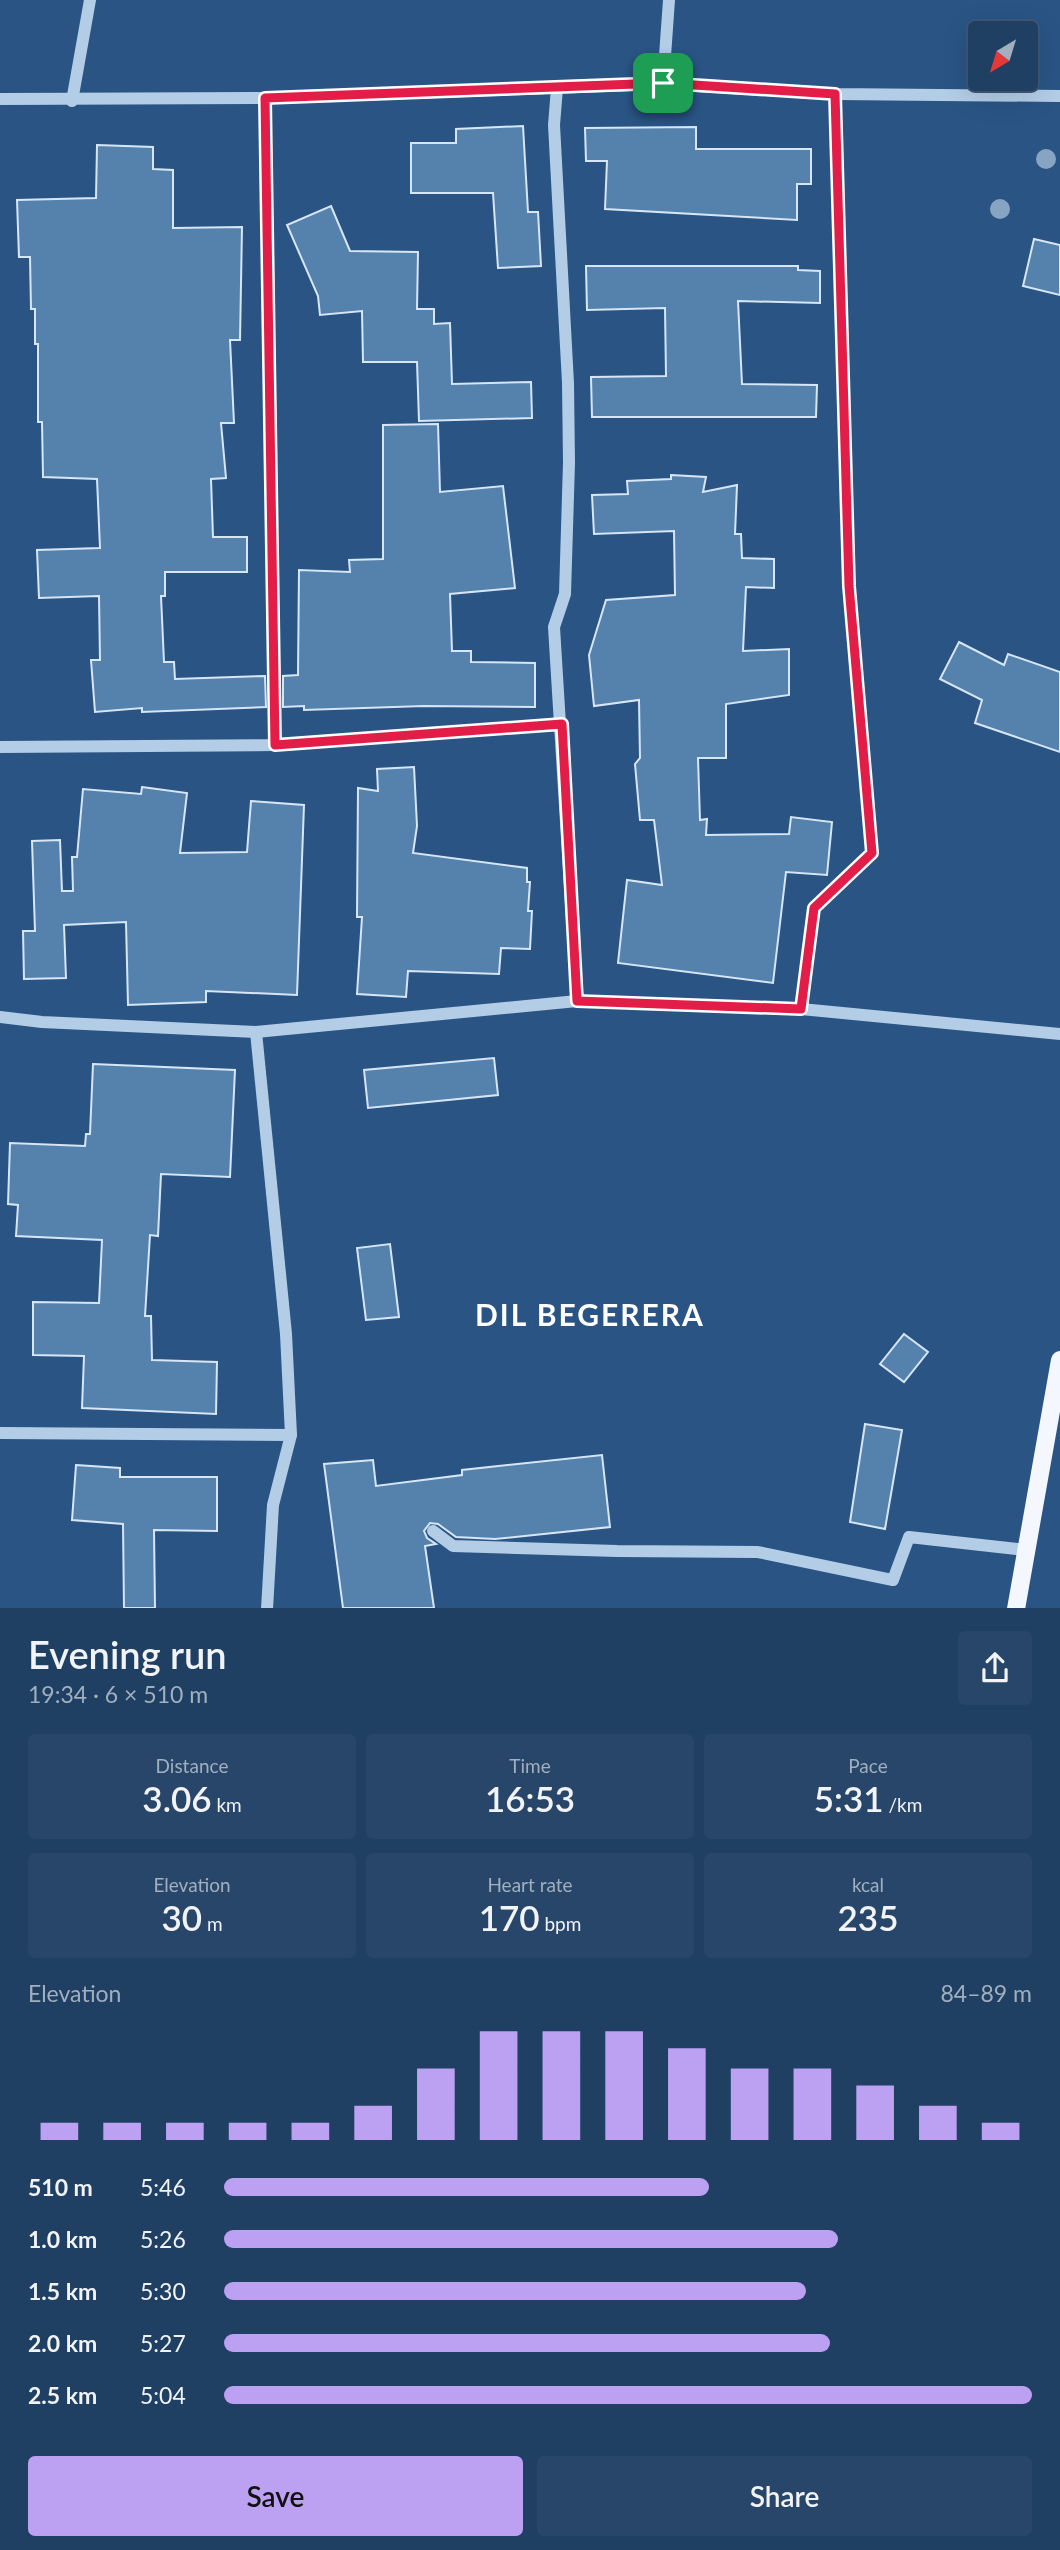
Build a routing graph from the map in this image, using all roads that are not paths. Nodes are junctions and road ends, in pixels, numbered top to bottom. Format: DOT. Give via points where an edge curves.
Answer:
graph roads {
  1 [pos="90,0"];
  2 [pos="669,0"];
  3 [pos="663,83"];
  4 [pos="557,88"];
  5 [pos="835,94"];
  6 [pos="1060,96"];
  7 [pos="265,98"];
  8 [pos="0,100"];
  9 [pos="72,101"];
  10 [pos="562,724"];
  11 [pos="275,745"];
  12 [pos="0,747"];
  13 [pos="577,1001"];
  14 [pos="801,1009"];
  15 [pos="0,1017"];
  16 [pos="256,1032"];
  17 [pos="1060,1034"];
  18 [pos="1060,1360"];
  19 [pos="0,1433"];
  20 [pos="291,1435"];
  21 [pos="433,1531"];
  22 [pos="1026,1550"];
  23 [pos="267,1608"];
  24 [pos="1016,1608"];
  1 -- 9 [label="street"];
  2 -- 3 [label="street"];
  3 -- 4 [label="street"];
  3 -- 5 [label="street"];
  4 -- 7 [label="street"];
  4 -- 10 [label="street" via="554,125 569,463 565,594 554,627"];
  5 -- 6 [label="street"];
  5 -- 14 [label="street" via="849,586 872,853 814,908"];
  7 -- 9 [label="street"];
  7 -- 11 [label="street"];
  8 -- 9 [label="street"];
  10 -- 11 [label="street"];
  10 -- 13 [label="street"];
  11 -- 12 [label="street"];
  13 -- 14 [label="street"];
  13 -- 16 [label="street"];
  14 -- 17 [label="street"];
  15 -- 16 [label="street"];
  16 -- 20 [label="street" via="286,1334"];
  18 -- 22 [label="main road"];
  19 -- 20 [label="street"];
  20 -- 23 [label="street" via="273,1505"];
  21 -- 22 [label="street" via="453,1546 758,1552 893,1580 909,1537"];
  22 -- 24 [label="main road"];
}
